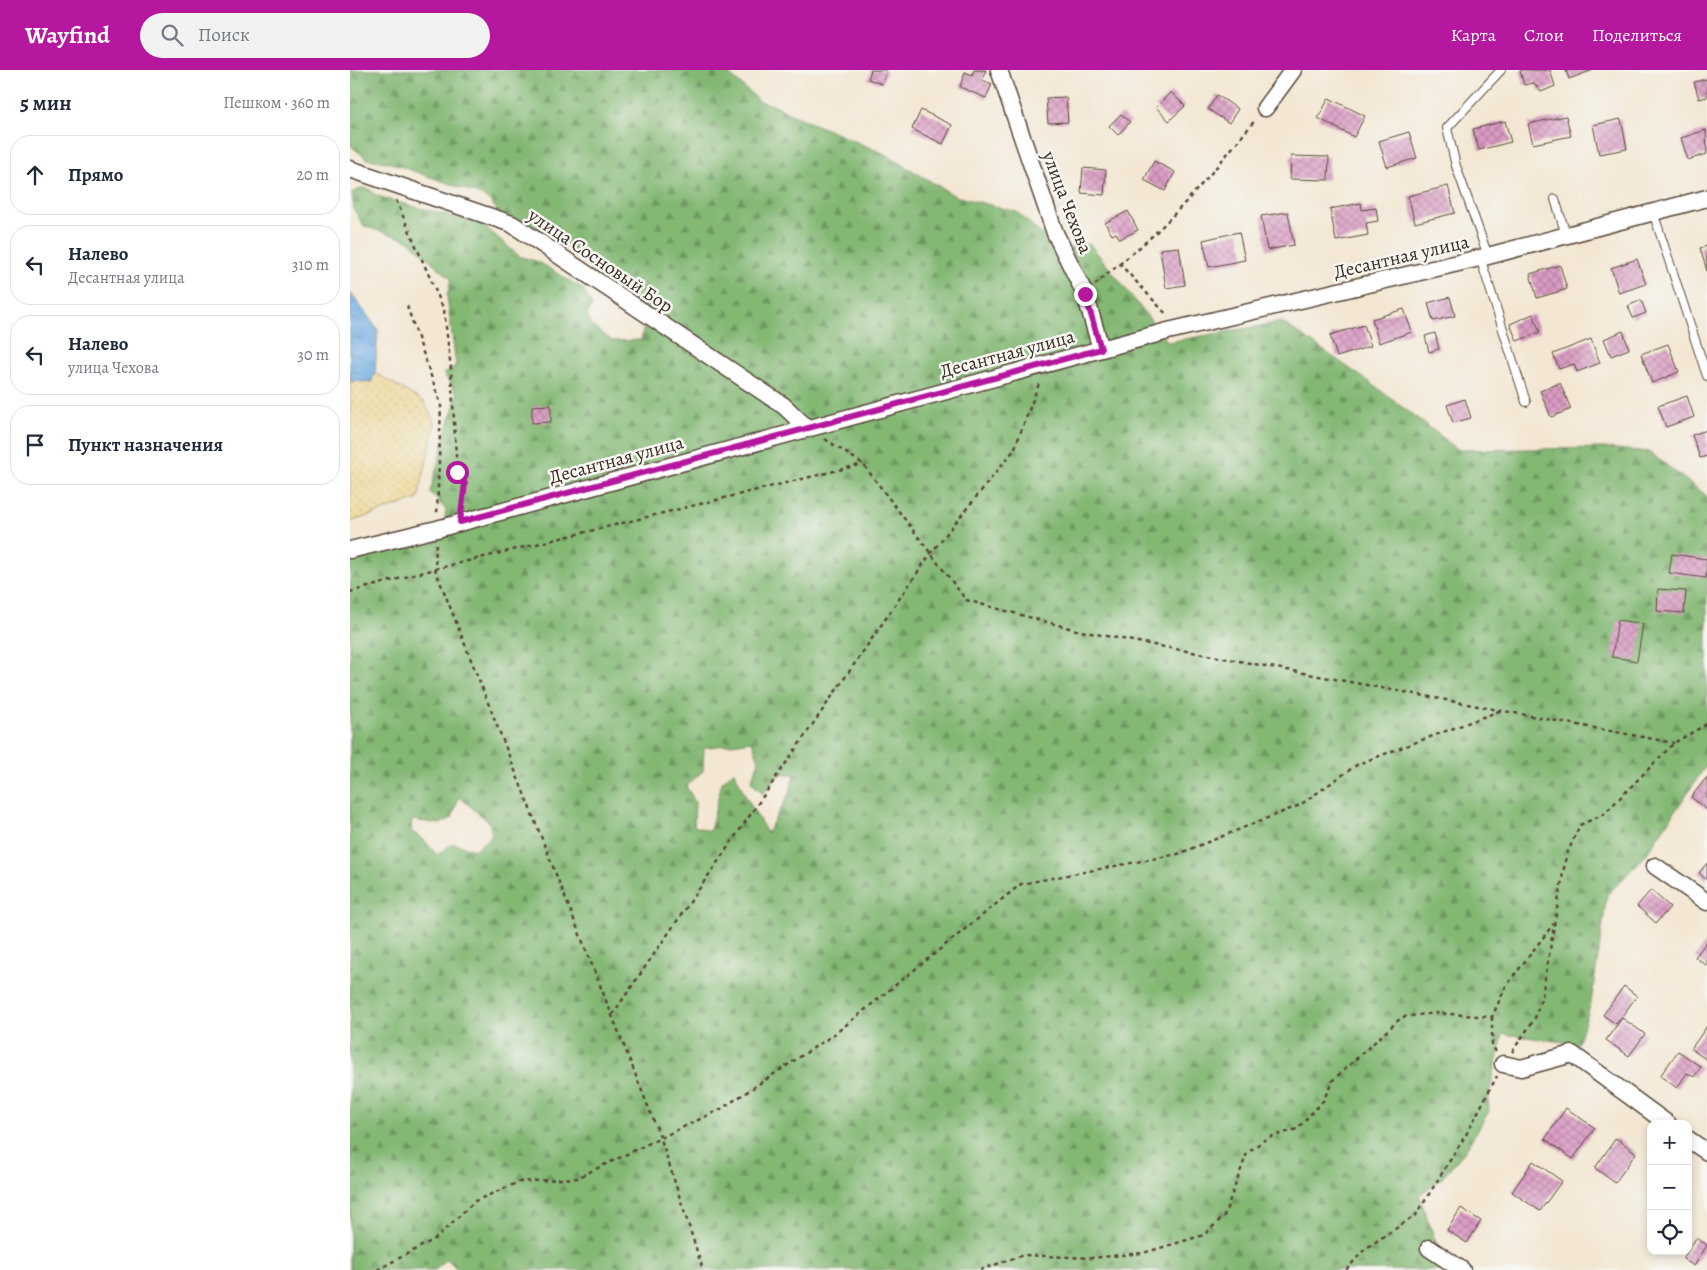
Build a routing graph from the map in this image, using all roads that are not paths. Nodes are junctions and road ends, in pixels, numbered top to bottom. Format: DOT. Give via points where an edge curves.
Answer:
graph roads {
  1 [pos="999,70"];
  2 [pos="1294,70"];
  3 [pos="1501,70"];
  4 [pos="1265,108"];
  5 [pos="350,169"];
  6 [pos="1707,198"];
  7 [pos="1555,199"];
  8 [pos="1653,212"];
  9 [pos="1566,235"];
  10 [pos="1484,256"];
  11 [pos="1101,349"];
  12 [pos="1707,376"];
  13 [pos="1526,402"];
  14 [pos="807,428"];
  15 [pos="350,550"];
  16 [pos="1655,866"];
  17 [pos="1707,902"];
  18 [pos="1503,1064"];
  19 [pos="1663,1120"];
  20 [pos="1692,1141"];
  21 [pos="1707,1152"];
  22 [pos="1429,1248"];
  23 [pos="1462,1270"];
  1 -- 11 [label="street, улица Чехова" via="1055,233 1085,294"];
  2 -- 4 [label="street"];
  3 -- 10 [label="lane" via="1447,128"];
  5 -- 14 [label="street, улица Сосновый Бор" via="512,224 784,406"];
  6 -- 8 [label="street, Десантная улица"];
  7 -- 9 [label="lane"];
  8 -- 9 [label="street, Десантная улица"];
  8 -- 12 [label="lane"];
  9 -- 10 [label="street, Десантная улица"];
  10 -- 11 [label="street, Десантная улица"];
  10 -- 13 [label="lane"];
  11 -- 14 [label="street, Десантная улица"];
  14 -- 15 [label="street, Десантная улица"];
  16 -- 17 [label="street"];
  18 -- 19 [label="street" via="1521,1068 1572,1054"];
  20 -- 21 [label="street"];
  22 -- 23 [label="street"];
}
